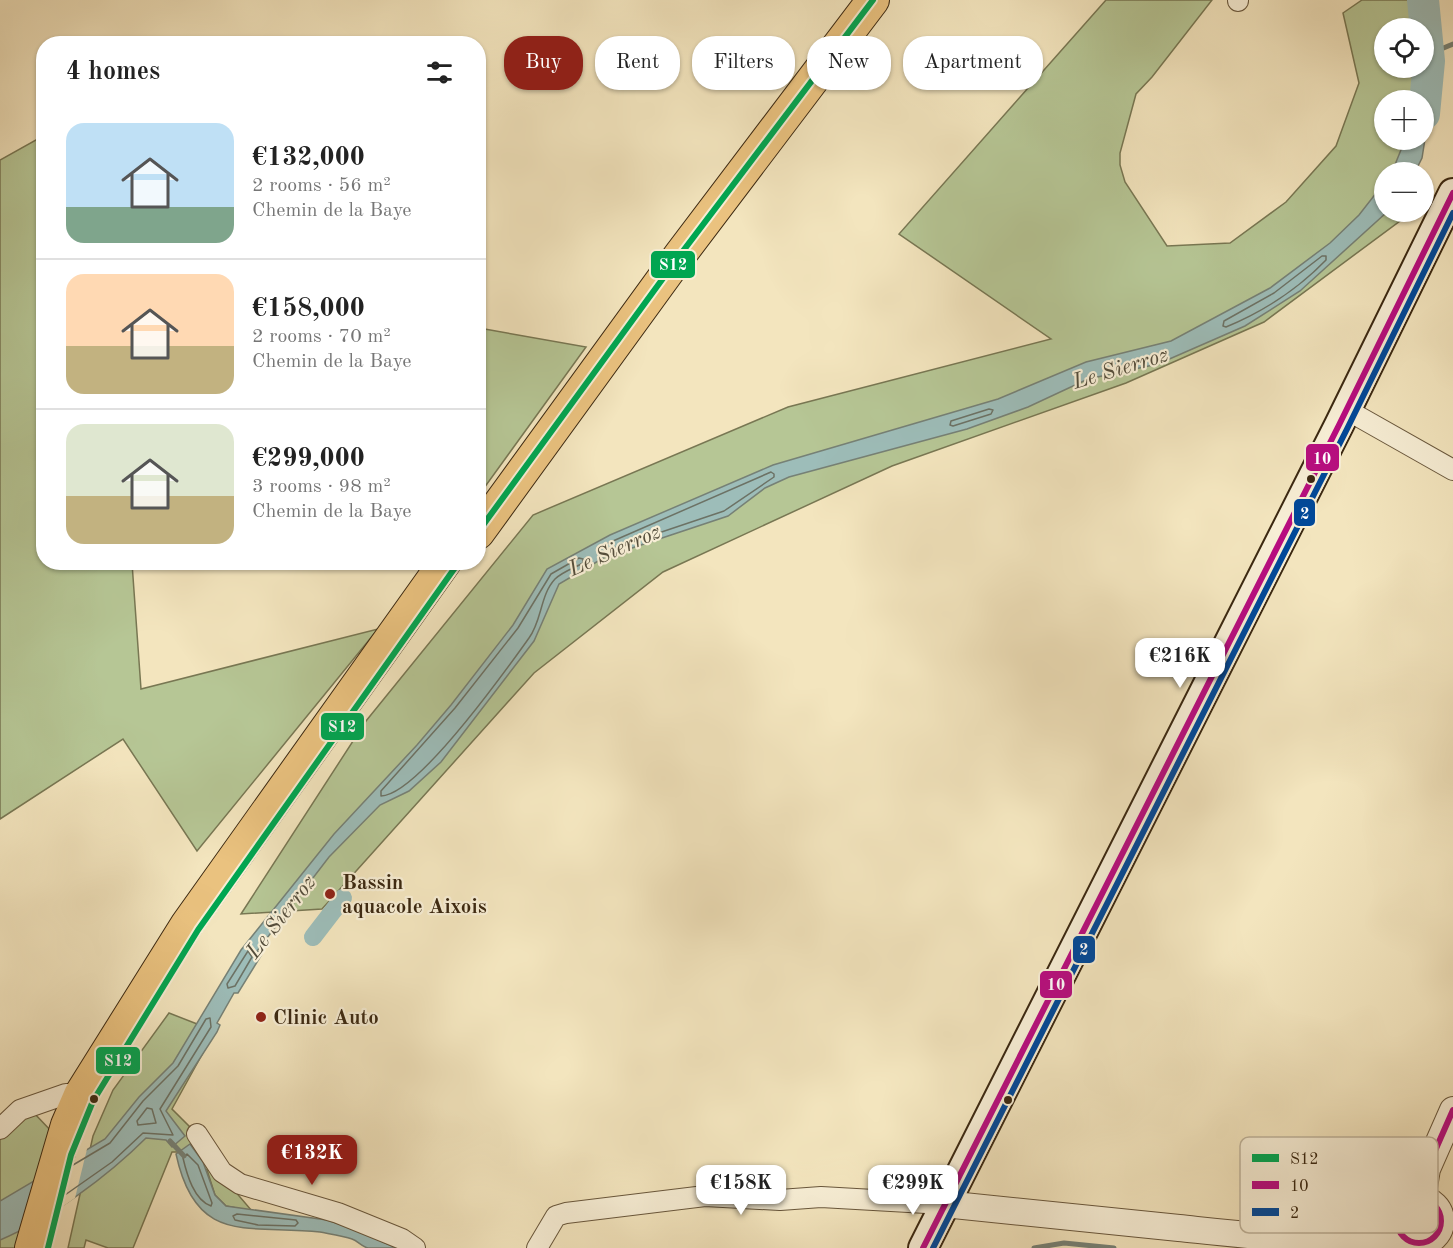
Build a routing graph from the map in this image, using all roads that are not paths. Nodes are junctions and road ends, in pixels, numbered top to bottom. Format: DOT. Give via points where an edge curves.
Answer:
graph roads {
  1 [pos="873,0"];
  2 [pos="1453,193"];
  3 [pos="1347,410"];
  4 [pos="1453,470"];
  5 [pos="506,492"];
  6 [pos="486,513"];
  7 [pos="486,521"];
  8 [pos="439,570"];
  9 [pos="453,570"];
  10 [pos="80,1095"];
  11 [pos="20,1110"];
  12 [pos="1453,1110"];
  13 [pos="0,1129"];
  14 [pos="197,1134"];
  15 [pos="1438,1144"];
  16 [pos="64,1149"];
  17 [pos="944,1203"];
  18 [pos="1417,1233"];
  19 [pos="41,1242"];
  20 [pos="1369,1246"];
  21 [pos="415,1248"];
  22 [pos="537,1248"];
  23 [pos="923,1248"];
  1 -- 5 [label="main road"];
  2 -- 3 [label="main road"];
  3 -- 4 [label="street"];
  3 -- 17 [label="main road"];
  5 -- 6 [label="main road"];
  5 -- 7 [label="main road"];
  8 -- 10 [label="main road" via="188,924"];
  9 -- 16 [label="main road" via="198,930"];
  10 -- 11 [label="street" via="66,1094"];
  10 -- 16 [label="main road"];
  11 -- 13 [label="street"];
  11 -- 16 [label="street" via="40,1110"];
  12 -- 15 [label="street"];
  14 -- 21 [label="street" via="222,1172 240,1184 338,1213"];
  16 -- 19 [label="main road"];
  17 -- 20 [label="street" via="1268,1239"];
  17 -- 22 [label="street" via="705,1196 556,1216"];
  17 -- 23 [label="main road"];
  18 -- 20 [label="street"];
}
